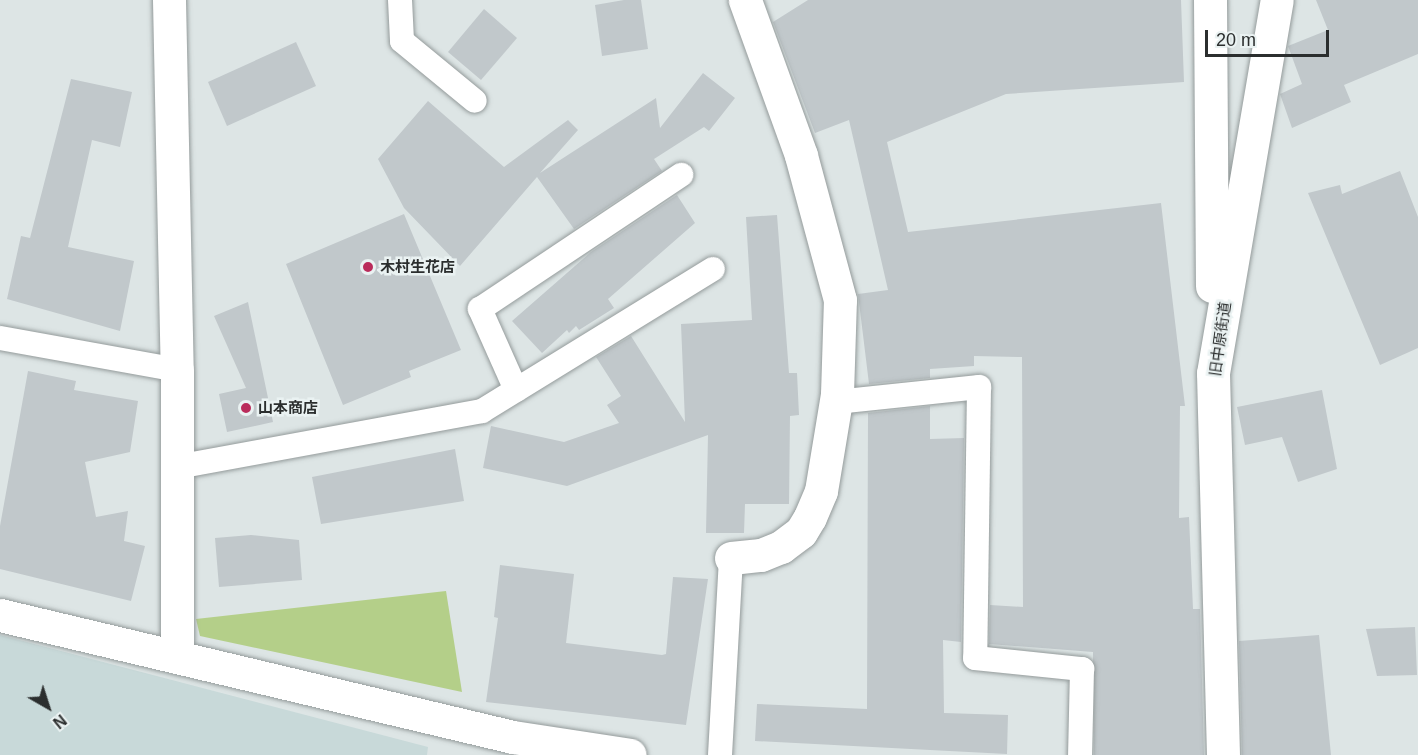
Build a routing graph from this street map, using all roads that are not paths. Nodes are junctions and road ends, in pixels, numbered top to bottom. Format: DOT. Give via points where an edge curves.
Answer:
graph roads {
  1 [pos="169,0"];
  2 [pos="400,0"];
  3 [pos="745,0"];
  4 [pos="1210,0"];
  5 [pos="1277,0"];
  6 [pos="475,101"];
  7 [pos="1211,150"];
  8 [pos="1250,155"];
  9 [pos="681,175"];
  10 [pos="713,269"];
  11 [pos="0,338"];
  12 [pos="177,370"];
  13 [pos="1213,373"];
  14 [pos="516,390"];
  15 [pos="836,402"];
  16 [pos="177,467"];
  17 [pos="731,558"];
  18 [pos="0,615"];
  19 [pos="177,657"];
  20 [pos="512,746"];
  21 [pos="630,755"];
  22 [pos="720,755"];
  23 [pos="1080,755"];
  24 [pos="1223,755"];
  1 -- 12 [label="street"];
  2 -- 6 [label="lane" via="402,41"];
  3 -- 15 [label="street" via="801,155 840,300"];
  4 -- 7 [label="street"];
  5 -- 8 [label="street, 旧中原街道"];
  7 -- 8 [label="street"];
  7 -- 13 [label="street"];
  8 -- 13 [label="street, 旧中原街道"];
  9 -- 14 [label="lane" via="480,309"];
  10 -- 14 [label="lane"];
  11 -- 12 [label="lane"];
  12 -- 16 [label="street"];
  13 -- 24 [label="street, 旧中原街道"];
  14 -- 16 [label="lane" via="482,411"];
  15 -- 17 [label="street" via="820,491 806,525 790,542 771,552"];
  15 -- 23 [label="lane" via="979,387 975,658 1082,669"];
  16 -- 19 [label="street"];
  17 -- 22 [label="lane"];
  18 -- 19 [label="street"];
  19 -- 20 [label="street"];
  20 -- 21 [label="street"];
}
